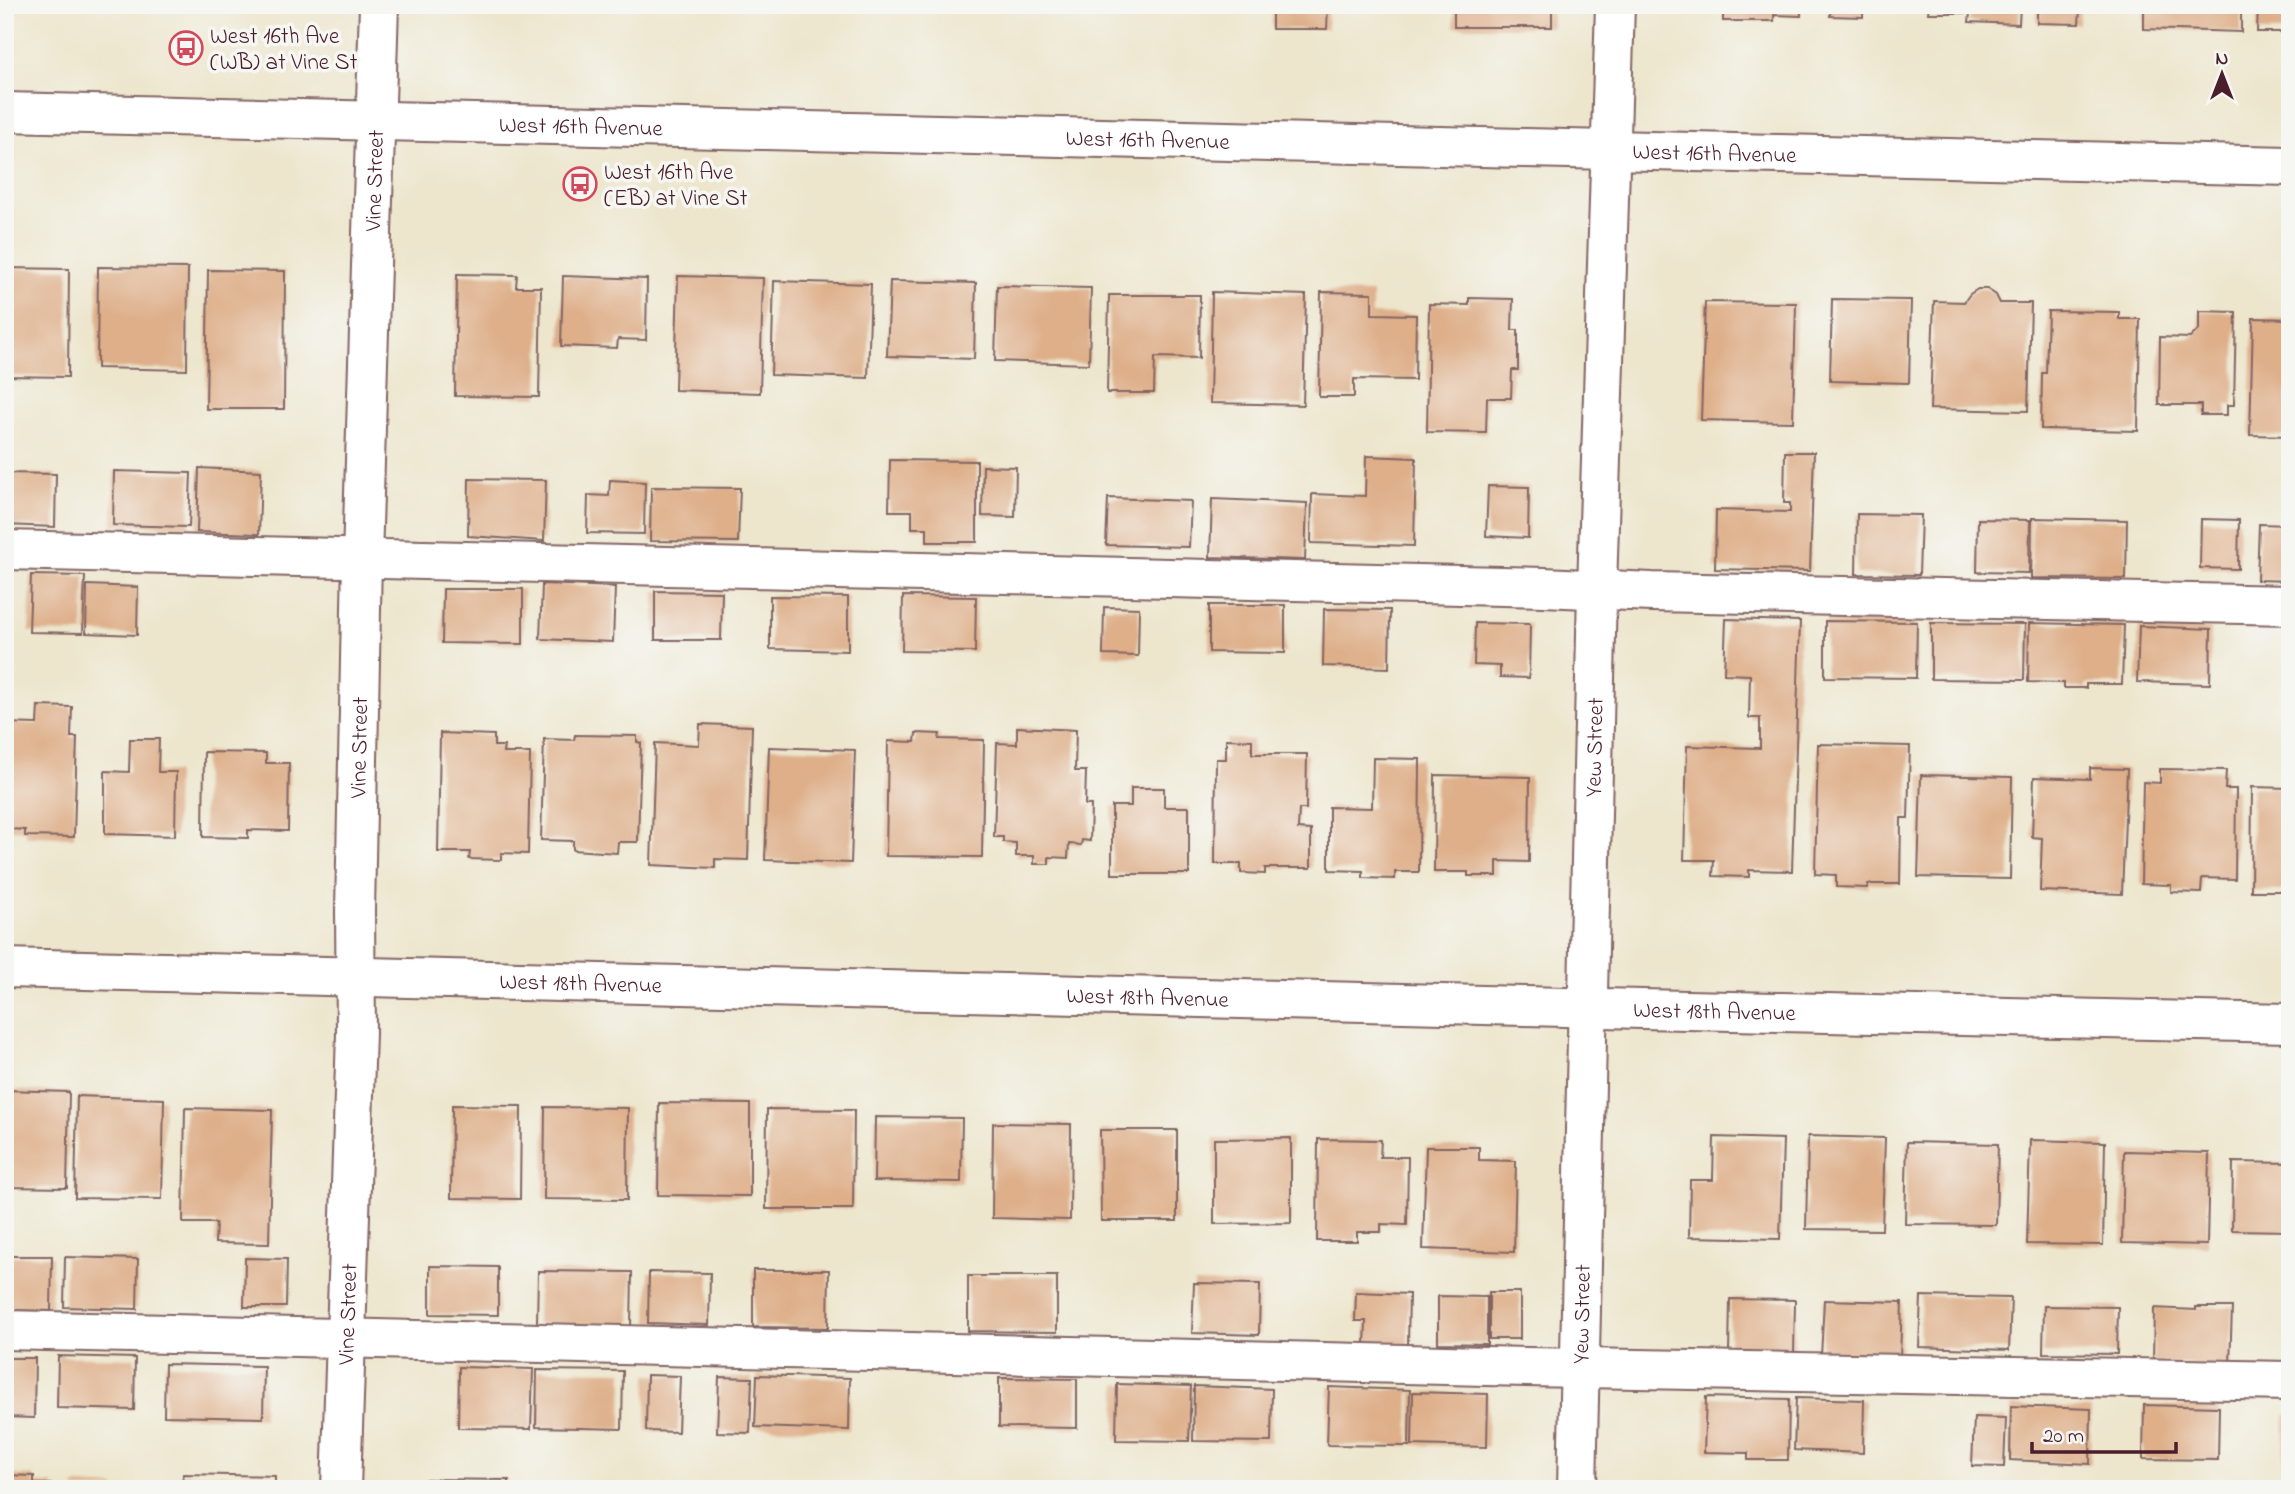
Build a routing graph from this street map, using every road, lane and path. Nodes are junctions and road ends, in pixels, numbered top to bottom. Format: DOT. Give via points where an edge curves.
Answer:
graph roads {
  1 [pos="379,5"];
  2 [pos="1615,5"];
  3 [pos="5,112"];
  4 [pos="375,122"];
  5 [pos="1612,149"];
  6 [pos="2290,166"];
  7 [pos="579,184"];
  8 [pos="580,197"];
  9 [pos="5,550"];
  10 [pos="362,559"];
  11 [pos="1597,589"];
  12 [pos="2290,605"];
  13 [pos="5,968"];
  14 [pos="355,977"];
  15 [pos="1588,1008"];
  16 [pos="2290,1023"];
  17 [pos="5,1330"];
  18 [pos="346,1339"];
  19 [pos="1579,1368"];
  20 [pos="2290,1381"];
  21 [pos="341,1489"];
  22 [pos="1577,1489"];
  1 -- 4 [label="street, Vine Street"];
  2 -- 5 [label="street, Yew Street"];
  3 -- 4 [label="street, West 16th Avenue"];
  4 -- 5 [label="street, West 16th Avenue"];
  4 -- 10 [label="street, Vine Street"];
  5 -- 6 [label="street, West 16th Avenue"];
  5 -- 11 [label="street, Yew Street"];
  7 -- 8 [label="path"];
  9 -- 10 [label="street"];
  10 -- 11 [label="street"];
  10 -- 14 [label="street, Vine Street"];
  11 -- 12 [label="street"];
  11 -- 15 [label="street, Yew Street"];
  13 -- 14 [label="street, West 18th Avenue"];
  14 -- 15 [label="street, West 18th Avenue"];
  14 -- 18 [label="street, Vine Street"];
  15 -- 16 [label="street, West 18th Avenue"];
  15 -- 19 [label="street, Yew Street"];
  17 -- 18 [label="street"];
  18 -- 19 [label="street"];
  18 -- 21 [label="street, Vine Street"];
  19 -- 20 [label="street"];
  19 -- 22 [label="street, Yew Street"];
}
